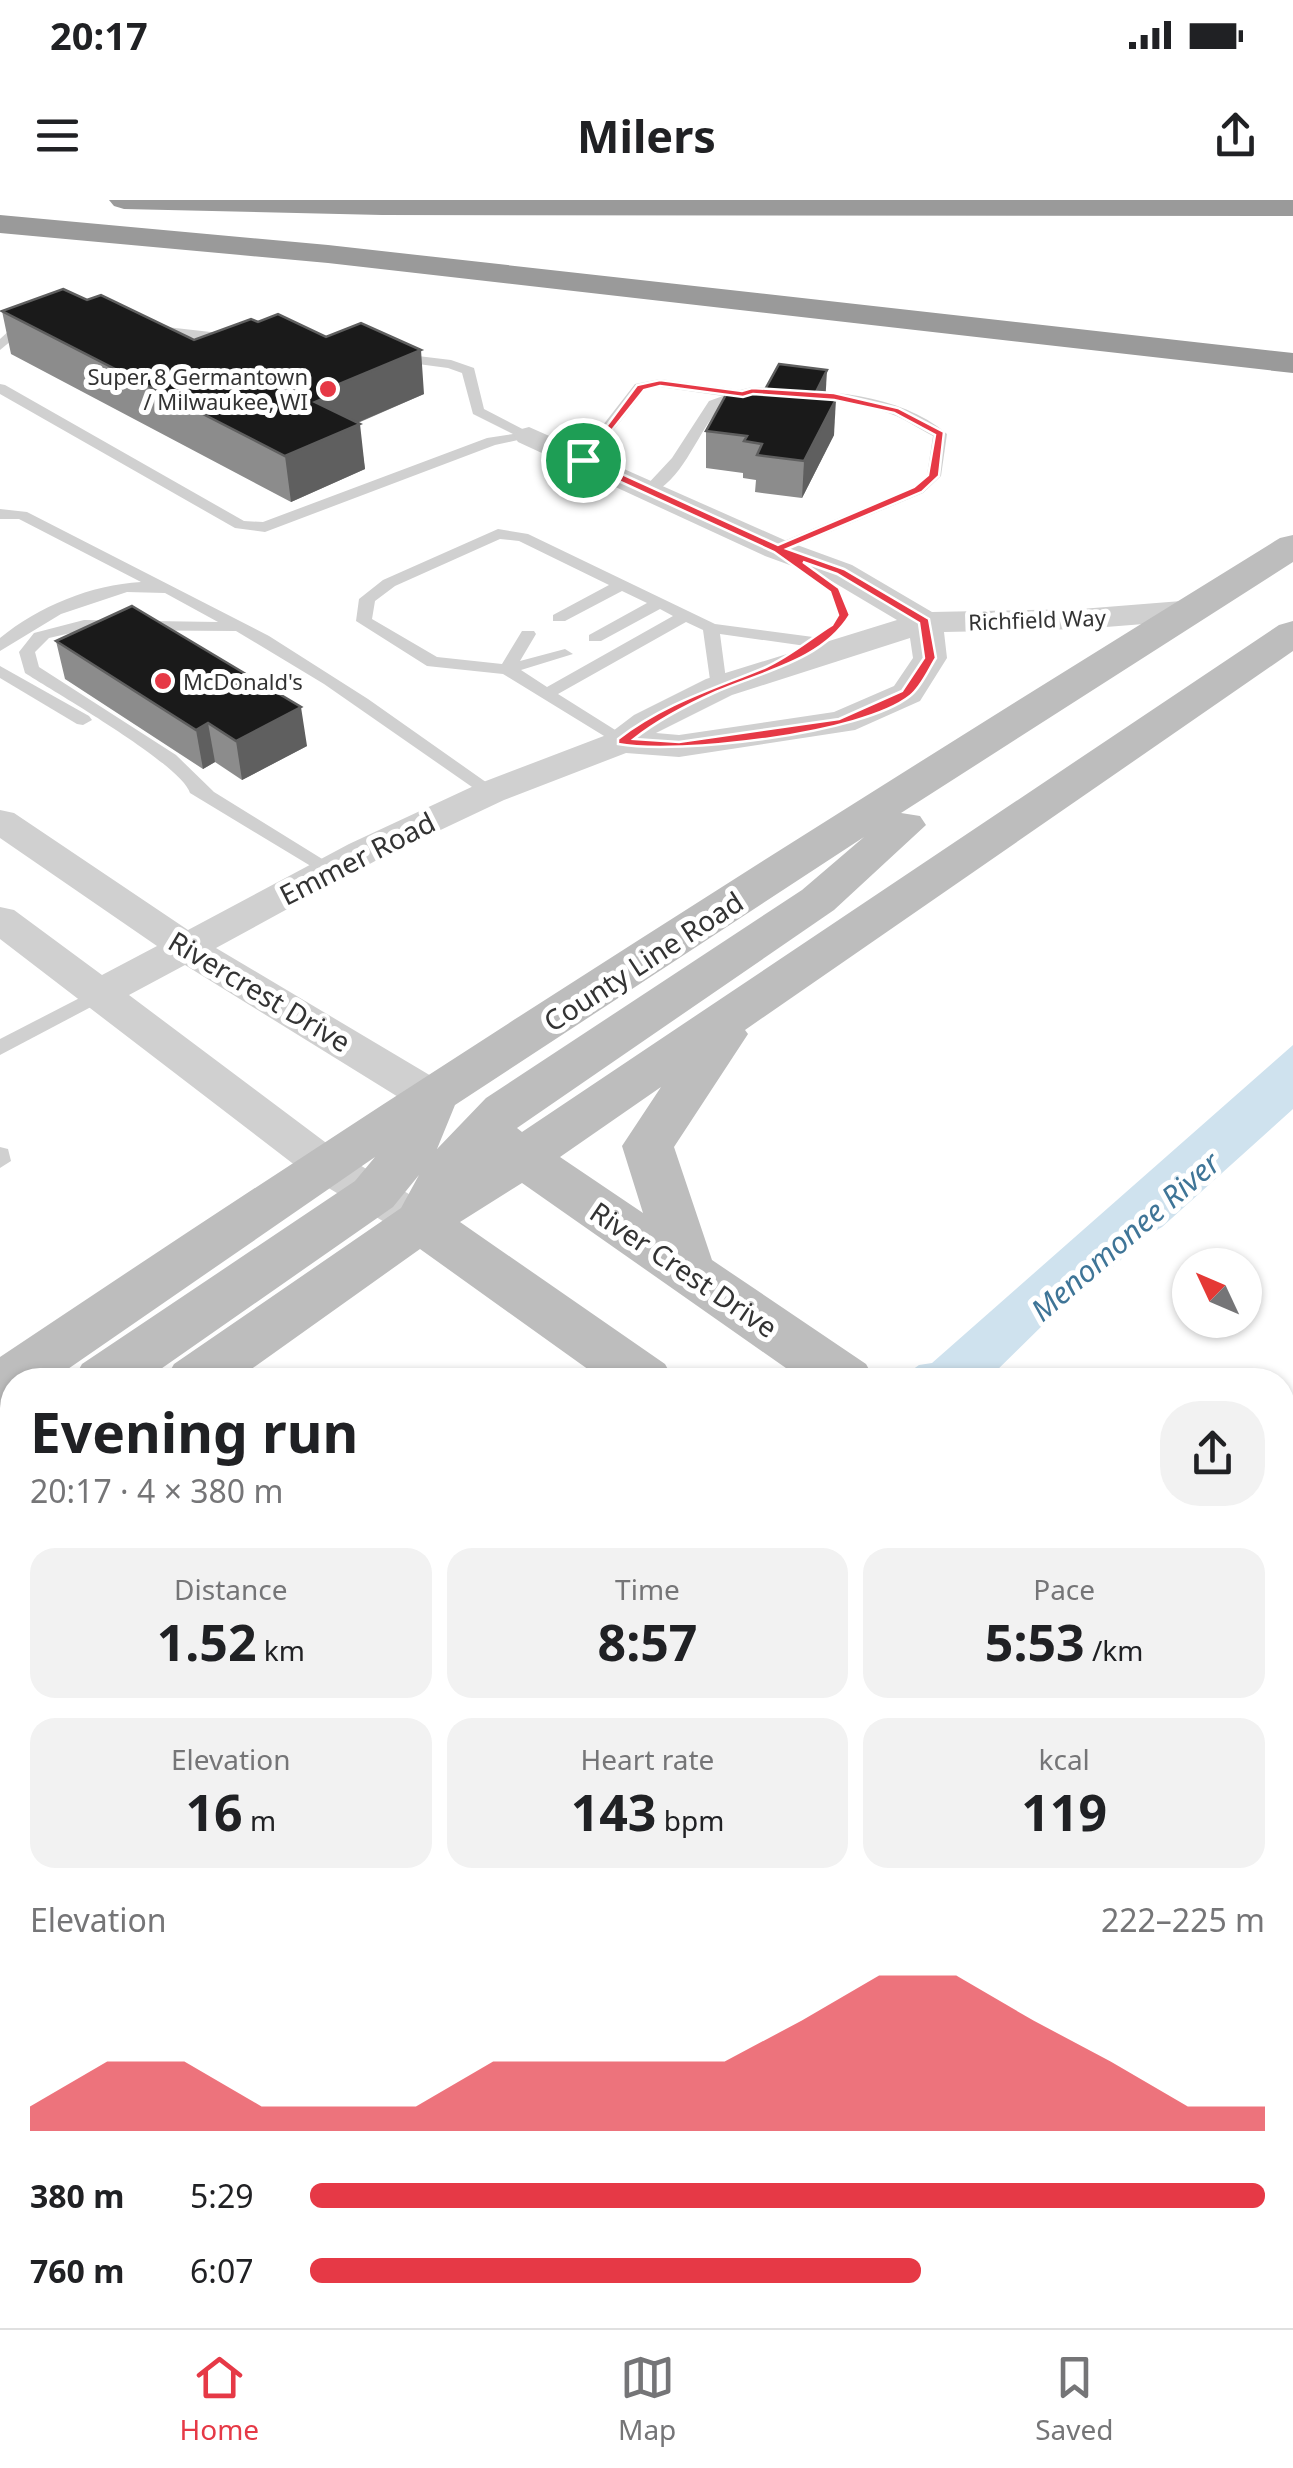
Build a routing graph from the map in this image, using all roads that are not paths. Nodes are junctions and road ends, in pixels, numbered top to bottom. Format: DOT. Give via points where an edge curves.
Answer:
graph roads {
  1 [pos="124,200"];
  2 [pos="1293,207"];
  3 [pos="0,224"];
  4 [pos="50,318"];
  5 [pos="126,327"];
  6 [pos="260,342"];
  7 [pos="0,346"];
  8 [pos="375,355"];
  9 [pos="1291,363"];
  10 [pos="0,388"];
  11 [pos="743,394"];
  12 [pos="529,436"];
  13 [pos="583,460"];
  14 [pos="649,490"];
  15 [pos="0,514"];
  16 [pos="1293,546"];
  17 [pos="778,549"];
  18 [pos="623,584"];
  19 [pos="166,588"];
  20 [pos="660,602"];
  21 [pos="686,616"];
  22 [pos="558,618"];
  23 [pos="925,622"];
  24 [pos="242,628"];
  25 [pos="711,628"];
  26 [pos="528,634"];
  27 [pos="1260,634"];
  28 [pos="595,638"];
  29 [pos="814,642"];
  30 [pos="0,646"];
  31 [pos="565,654"];
  32 [pos="773,668"];
  33 [pos="507,669"];
  34 [pos="0,670"];
  35 [pos="719,686"];
  36 [pos="548,692"];
  37 [pos="1002,728"];
  38 [pos="622,742"];
  39 [pos="491,792"];
  40 [pos="207,796"];
  41 [pos="0,821"];
  42 [pos="331,870"];
  43 [pos="0,919"];
  44 [pos="187,948"];
  45 [pos="101,993"];
  46 [pos="740,1010"];
  47 [pos="0,1048"];
  48 [pos="432,1097"];
  49 [pos="502,1144"];
  50 [pos="325,1165"];
  51 [pos="374,1194"];
  52 [pos="420,1222"];
  53 [pos="688,1271"];
  54 [pos="26,1368"];
  55 [pos="120,1368"];
  56 [pos="211,1368"];
  57 [pos="628,1368"];
  58 [pos="829,1368"];
  1 -- 2 [label="highway"];
  3 -- 9 [label="highway" via="328,254"];
  4 -- 7 [label="lane" via="26,322"];
  5 -- 6 [label="lane"];
  8 -- 12 [label="lane" via="470,371 478,411"];
  10 -- 12 [label="lane" via="240,525 265,527 492,441"];
  11 -- 13 [label="lane" via="660,383 640,387"];
  11 -- 14 [label="lane" via="714,404 678,461"];
  11 -- 17 [label="lane" via="834,396 898,411 940,434 934,476 918,490"];
  12 -- 13 [label="street"];
  13 -- 14 [label="street"];
  14 -- 17 [label="street"];
  15 -- 19 [label="lane" via="22,515"];
  16 -- 27 [label="main road, County Line Road"];
  17 -- 23 [label="street" via="840,572"];
  17 -- 29 [label="street" via="835,590 843,606 836,627"];
  18 -- 20 [label="lane"];
  18 -- 22 [label="lane"];
  18 -- 33 [label="lane" via="523,536 498,534 367,599 364,620 433,662"];
  19 -- 24 [label="lane"];
  19 -- 30 [label="lane" via="126,586 97,594 17,630"];
  20 -- 21 [label="lane"];
  20 -- 28 [label="lane"];
  21 -- 25 [label="lane"];
  21 -- 36 [label="lane"];
  23 -- 27 [label="street, Richfield Way" via="1082,619"];
  23 -- 32 [label="street, Emmer Road"];
  23 -- 38 [label="street, Emmer Road" via="930,658 906,693 875,710 842,722 679,746"];
  24 -- 39 [label="lane" via="288,652"];
  24 -- 40 [label="lane" via="67,628 38,636 27,652 31,669 170,760"];
  25 -- 29 [label="lane"];
  25 -- 35 [label="lane"];
  26 -- 33 [label="lane"];
  27 -- 37 [label="main road, County Line Road"];
  27 -- 46 [label="main road, County Line Road"];
  29 -- 32 [label="street"];
  31 -- 33 [label="lane"];
  32 -- 35 [label="street, Emmer Road"];
  33 -- 36 [label="lane"];
  34 -- 40 [label="lane"];
  35 -- 38 [label="street, Emmer Road"];
  36 -- 38 [label="lane"];
  37 -- 48 [label="main road, County Line Road"];
  37 -- 49 [label="main road" via="818,900 537,1085"];
  38 -- 39 [label="street, Emmer Road"];
  39 -- 42 [label="street, Emmer Road"];
  40 -- 42 [label="lane"];
  41 -- 44 [label="street, Rivercrest Drive"];
  42 -- 44 [label="street, Emmer Road"];
  43 -- 45 [label="street"];
  44 -- 45 [label="street, Emmer Road"];
  44 -- 48 [label="street, Rivercrest Drive"];
  45 -- 47 [label="lane"];
  45 -- 50 [label="street"];
  46 -- 49 [label="main road, County Line Road"];
  46 -- 53 [label="main road" via="648,1146"];
  48 -- 49 [label="main road, Rivercrest Drive"];
  48 -- 50 [label="main road, County Line Road"];
  48 -- 51 [label="main road" via="411,1150"];
  49 -- 52 [label="main road, County Line Road"];
  49 -- 53 [label="main road, River Crest Drive"];
  50 -- 51 [label="street"];
  50 -- 54 [label="main road, County Line Road"];
  51 -- 52 [label="street"];
  51 -- 55 [label="main road"];
  52 -- 56 [label="main road, County Line Road"];
  52 -- 57 [label="main road"];
  53 -- 58 [label="main road, River Crest Drive"];
}
